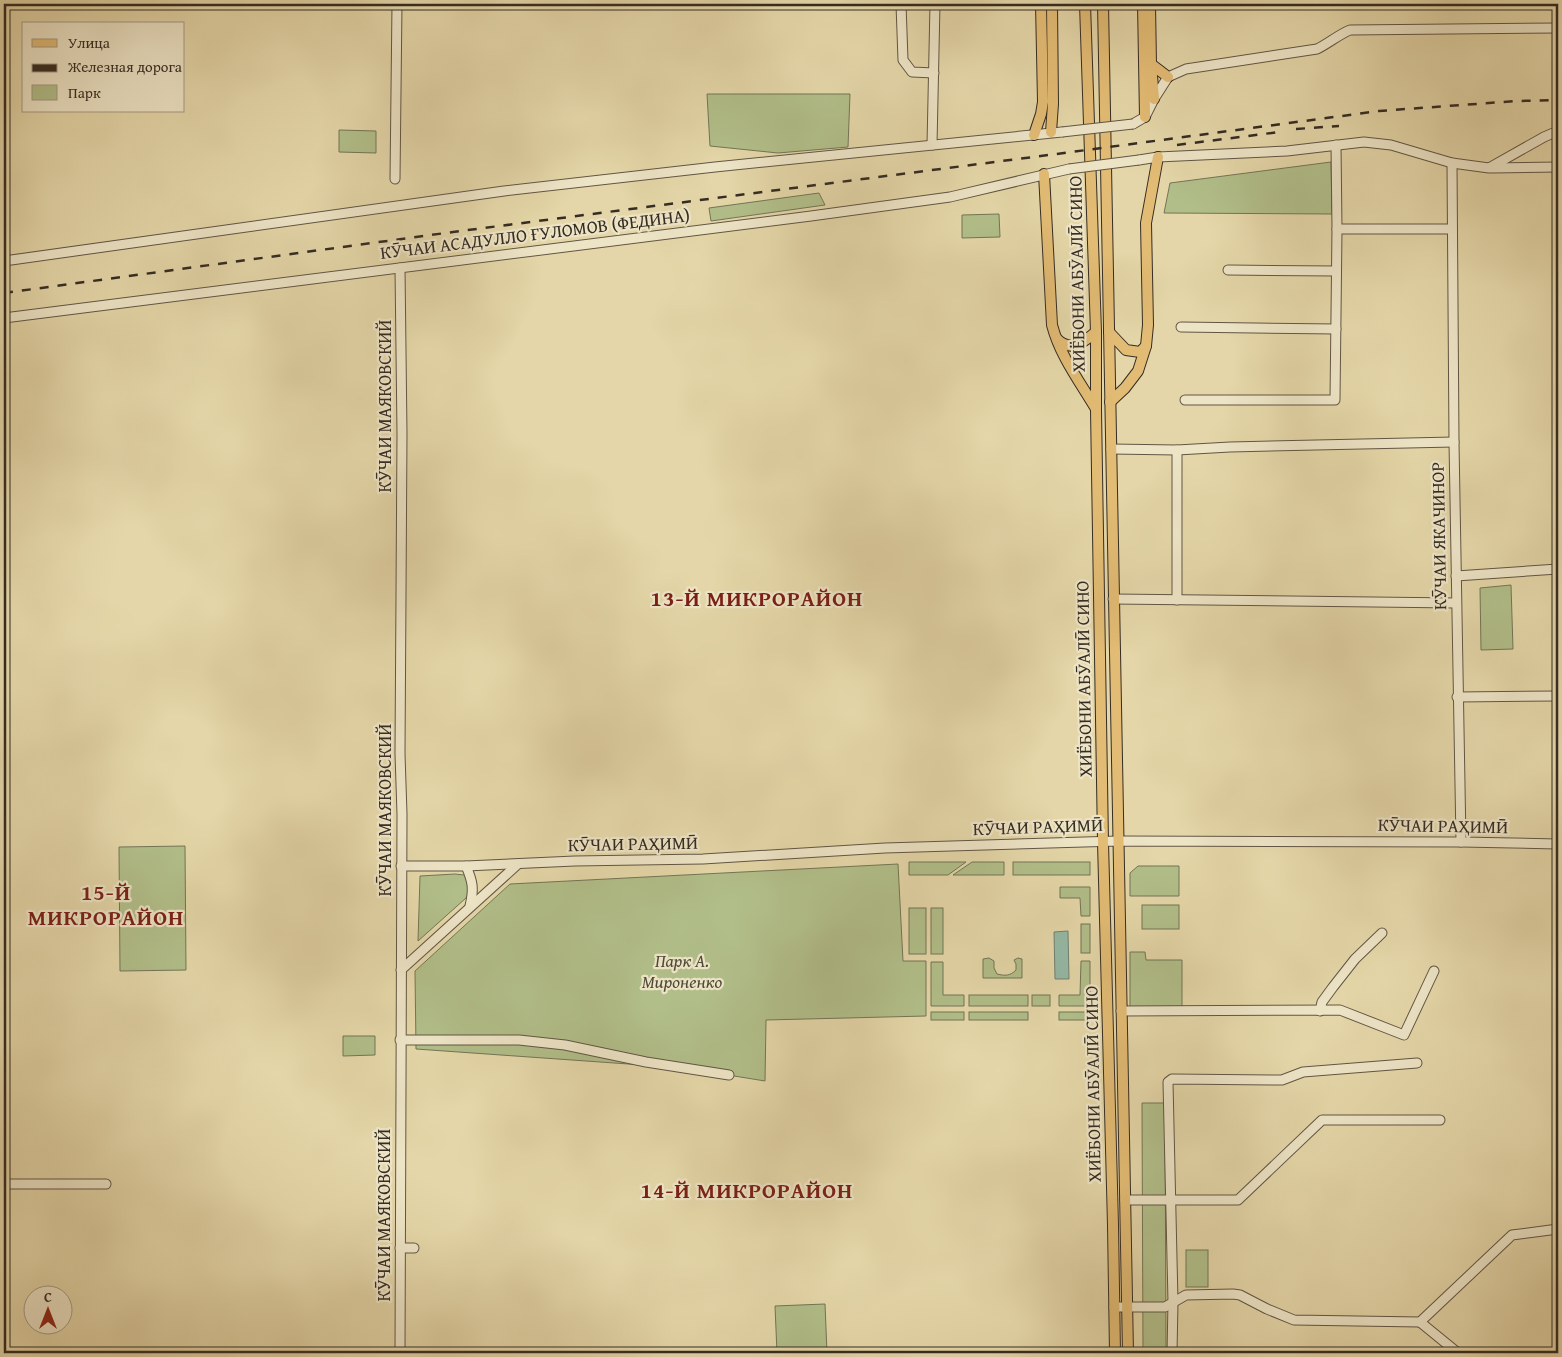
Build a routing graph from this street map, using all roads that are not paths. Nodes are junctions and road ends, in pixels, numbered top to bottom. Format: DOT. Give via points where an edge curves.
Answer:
graph roads {
  1 [pos="398,4"];
  2 [pos="901,4"];
  3 [pos="935,4"];
  4 [pos="1041,4"];
  5 [pos="1052,4"];
  6 [pos="1085,4"];
  7 [pos="1104,4"];
  8 [pos="1142,4"];
  9 [pos="1150,4"];
  10 [pos="1558,28"];
  11 [pos="1151,64"];
  12 [pos="934,74"];
  13 [pos="1168,77"];
  14 [pos="1154,98"];
  15 [pos="1146,117"];
  16 [pos="1558,131"];
  17 [pos="1051,132"];
  18 [pos="1034,135"];
  19 [pos="932,145"];
  20 [pos="1336,145"];
  21 [pos="1158,157"];
  22 [pos="1452,163"];
  23 [pos="1558,167"];
  24 [pos="1489,168"];
  25 [pos="1044,174"];
  26 [pos="395,179"];
  27 [pos="1336,229"];
  28 [pos="1452,229"];
  29 [pos="4,261"];
  30 [pos="400,268"];
  31 [pos="1228,270"];
  32 [pos="1336,271"];
  33 [pos="4,318"];
  34 [pos="1181,327"];
  35 [pos="1336,329"];
  36 [pos="1096,332"];
  37 [pos="1109,332"];
  38 [pos="1055,336"];
  39 [pos="1146,346"];
  40 [pos="1185,400"];
  41 [pos="1110,402"];
  42 [pos="1096,410"];
  43 [pos="1454,442"];
  44 [pos="1110,450"];
  45 [pos="1177,450"];
  46 [pos="1558,569"];
  47 [pos="1456,576"];
  48 [pos="1113,599"];
  49 [pos="1177,600"];
  50 [pos="1456,604"];
  51 [pos="1558,696"];
  52 [pos="1457,697"];
  53 [pos="1118,841"];
  54 [pos="1103,842"];
  55 [pos="1460,842"];
  56 [pos="1558,844"];
  57 [pos="518,864"];
  58 [pos="401,866"];
  59 [pos="466,866"];
  60 [pos="470,906"];
  61 [pos="1382,933"];
  62 [pos="401,970"];
  63 [pos="1434,971"];
  64 [pos="1121,1011"];
  65 [pos="1320,1011"];
  66 [pos="400,1040"];
  67 [pos="1417,1063"];
  68 [pos="729,1075"];
  69 [pos="1440,1120"];
  70 [pos="4,1184"];
  71 [pos="106,1184"];
  72 [pos="1125,1200"];
  73 [pos="1171,1200"];
  74 [pos="1558,1229"];
  75 [pos="400,1248"];
  76 [pos="414,1248"];
  77 [pos="1173,1302"];
  78 [pos="1114,1307"];
  79 [pos="1127,1307"];
  80 [pos="1420,1322"];
  81 [pos="400,1353"];
  82 [pos="1115,1353"];
  83 [pos="1128,1353"];
  84 [pos="1172,1353"];
  85 [pos="1458,1353"];
  1 -- 26 [label="street"];
  2 -- 12 [label="street" via="903,60 912,72"];
  3 -- 12 [label="street"];
  4 -- 18 [label="main road" via="1043,102"];
  5 -- 17 [label="main road"];
  6 -- 36 [label="main road, ХИЁБОНИ АБӮАЛӢ СИНО"];
  7 -- 37 [label="main road, ХИЁБОНИ АБӮАЛӢ СИНО"];
  8 -- 15 [label="main road"];
  9 -- 11 [label="main road"];
  10 -- 13 [label="street" via="1350,30 1317,49 1186,69"];
  11 -- 13 [label="main road"];
  11 -- 14 [label="main road"];
  12 -- 19 [label="street"];
  13 -- 14 [label="street"];
  14 -- 15 [label="street"];
  15 -- 17 [label="street, bridge" via="1133,124"];
  16 -- 24 [label="street"];
  17 -- 18 [label="street"];
  18 -- 19 [label="street"];
  19 -- 29 [label="street" via="504,191"];
  20 -- 21 [label="street" via="1287,151"];
  20 -- 22 [label="street" via="1364,142 1391,145"];
  20 -- 27 [label="street"];
  21 -- 25 [label="street, КӮЧАИ АСАДУЛЛО ҒУЛОМОВ (ФЕДИНА), bridge"];
  21 -- 39 [label="main road" via="1146,223"];
  22 -- 24 [label="street"];
  22 -- 28 [label="street, КӮЧАИ ЯКАЧИНОР"];
  23 -- 24 [label="street"];
  25 -- 30 [label="street, КӮЧАИ АСАДУЛЛО ҒУЛОМОВ (ФЕДИНА)" via="950,197"];
  25 -- 38 [label="main road"];
  27 -- 28 [label="street"];
  27 -- 32 [label="street"];
  28 -- 43 [label="street, КӮЧАИ ЯКАЧИНОР"];
  30 -- 33 [label="street, КӮЧАИ АСАДУЛЛО ҒУЛОМОВ (ФЕДИНА)"];
  30 -- 58 [label="street, КӮЧАИ МАЯКОВСКИЙ"];
  31 -- 32 [label="street"];
  32 -- 35 [label="street"];
  34 -- 35 [label="street"];
  35 -- 40 [label="street" via="1336,400"];
  36 -- 38 [label="main road" via="1078,345 1069,346"];
  36 -- 42 [label="main road, ХИЁБОНИ АБӮАЛӢ СИНО"];
  37 -- 39 [label="main road" via="1126,350 1140,352"];
  37 -- 41 [label="main road, ХИЁБОНИ АБӮАЛӢ СИНО"];
  38 -- 42 [label="main road"];
  39 -- 41 [label="main road" via="1138,371"];
  41 -- 44 [label="main road, ХИЁБОНИ АБӮАЛӢ СИНО"];
  42 -- 54 [label="main road, ХИЁБОНИ АБӮАЛӢ СИНО"];
  43 -- 45 [label="street"];
  43 -- 47 [label="street, КӮЧАИ ЯКАЧИНОР"];
  44 -- 45 [label="street"];
  44 -- 48 [label="main road, ХИЁБОНИ АБӮАЛӢ СИНО"];
  45 -- 49 [label="street"];
  46 -- 47 [label="street"];
  47 -- 50 [label="street, КӮЧАИ ЯКАЧИНОР"];
  48 -- 49 [label="street"];
  48 -- 53 [label="main road, ХИЁБОНИ АБӮАЛӢ СИНО"];
  49 -- 50 [label="street"];
  50 -- 52 [label="street, КӮЧАИ ЯКАЧИНОР"];
  51 -- 52 [label="street"];
  52 -- 55 [label="street, КӮЧАИ ЯКАЧИНОР"];
  53 -- 54 [label="street, КӮЧАИ РАҲИМӢ"];
  53 -- 55 [label="street, КӮЧАИ РАҲИМӢ"];
  53 -- 64 [label="main road, ХИЁБОНИ АБӮАЛӢ СИНО"];
  54 -- 57 [label="street, КӮЧАИ РАҲИМӢ" via="948,843 703,859"];
  54 -- 78 [label="main road, ХИЁБОНИ АБӮАЛӢ СИНО"];
  55 -- 56 [label="street, КӮЧАИ РАҲИМӢ"];
  57 -- 59 [label="street, КӮЧАИ РАҲИМӢ"];
  57 -- 60 [label="street"];
  58 -- 59 [label="street, КӮЧАИ РАҲИМӢ"];
  58 -- 62 [label="street, КӮЧАИ МАЯКОВСКИЙ"];
  59 -- 60 [label="street" via="472,881"];
  60 -- 62 [label="street"];
  61 -- 65 [label="street" via="1333,987 1322,1002"];
  62 -- 66 [label="street, КӮЧАИ МАЯКОВСКИЙ"];
  63 -- 65 [label="street" via="1404,1035 1340,1010"];
  64 -- 65 [label="street"];
  64 -- 72 [label="main road, ХИЁБОНИ АБӮАЛӢ СИНО"];
  66 -- 68 [label="street" via="519,1040"];
  66 -- 75 [label="street, КӮЧАИ МАЯКОВСКИЙ"];
  67 -- 73 [label="street" via="1303,1072 1282,1080 1172,1079 1168,1082"];
  69 -- 73 [label="street" via="1322,1120 1238,1200"];
  70 -- 71 [label="street"];
  72 -- 73 [label="street"];
  72 -- 79 [label="main road, ХИЁБОНИ АБӮАЛӢ СИНО"];
  73 -- 77 [label="street"];
  74 -- 80 [label="street" via="1512,1234"];
  75 -- 76 [label="street"];
  75 -- 81 [label="street, КӮЧАИ МАЯКОВСКИЙ"];
  77 -- 79 [label="street" via="1165,1307"];
  77 -- 80 [label="street" via="1186,1295 1233,1294 1294,1320"];
  77 -- 84 [label="street"];
  78 -- 79 [label="street"];
  78 -- 82 [label="main road, ХИЁБОНИ АБӮАЛӢ СИНО"];
  79 -- 83 [label="main road, ХИЁБОНИ АБӮАЛӢ СИНО"];
  80 -- 85 [label="street"];
}
